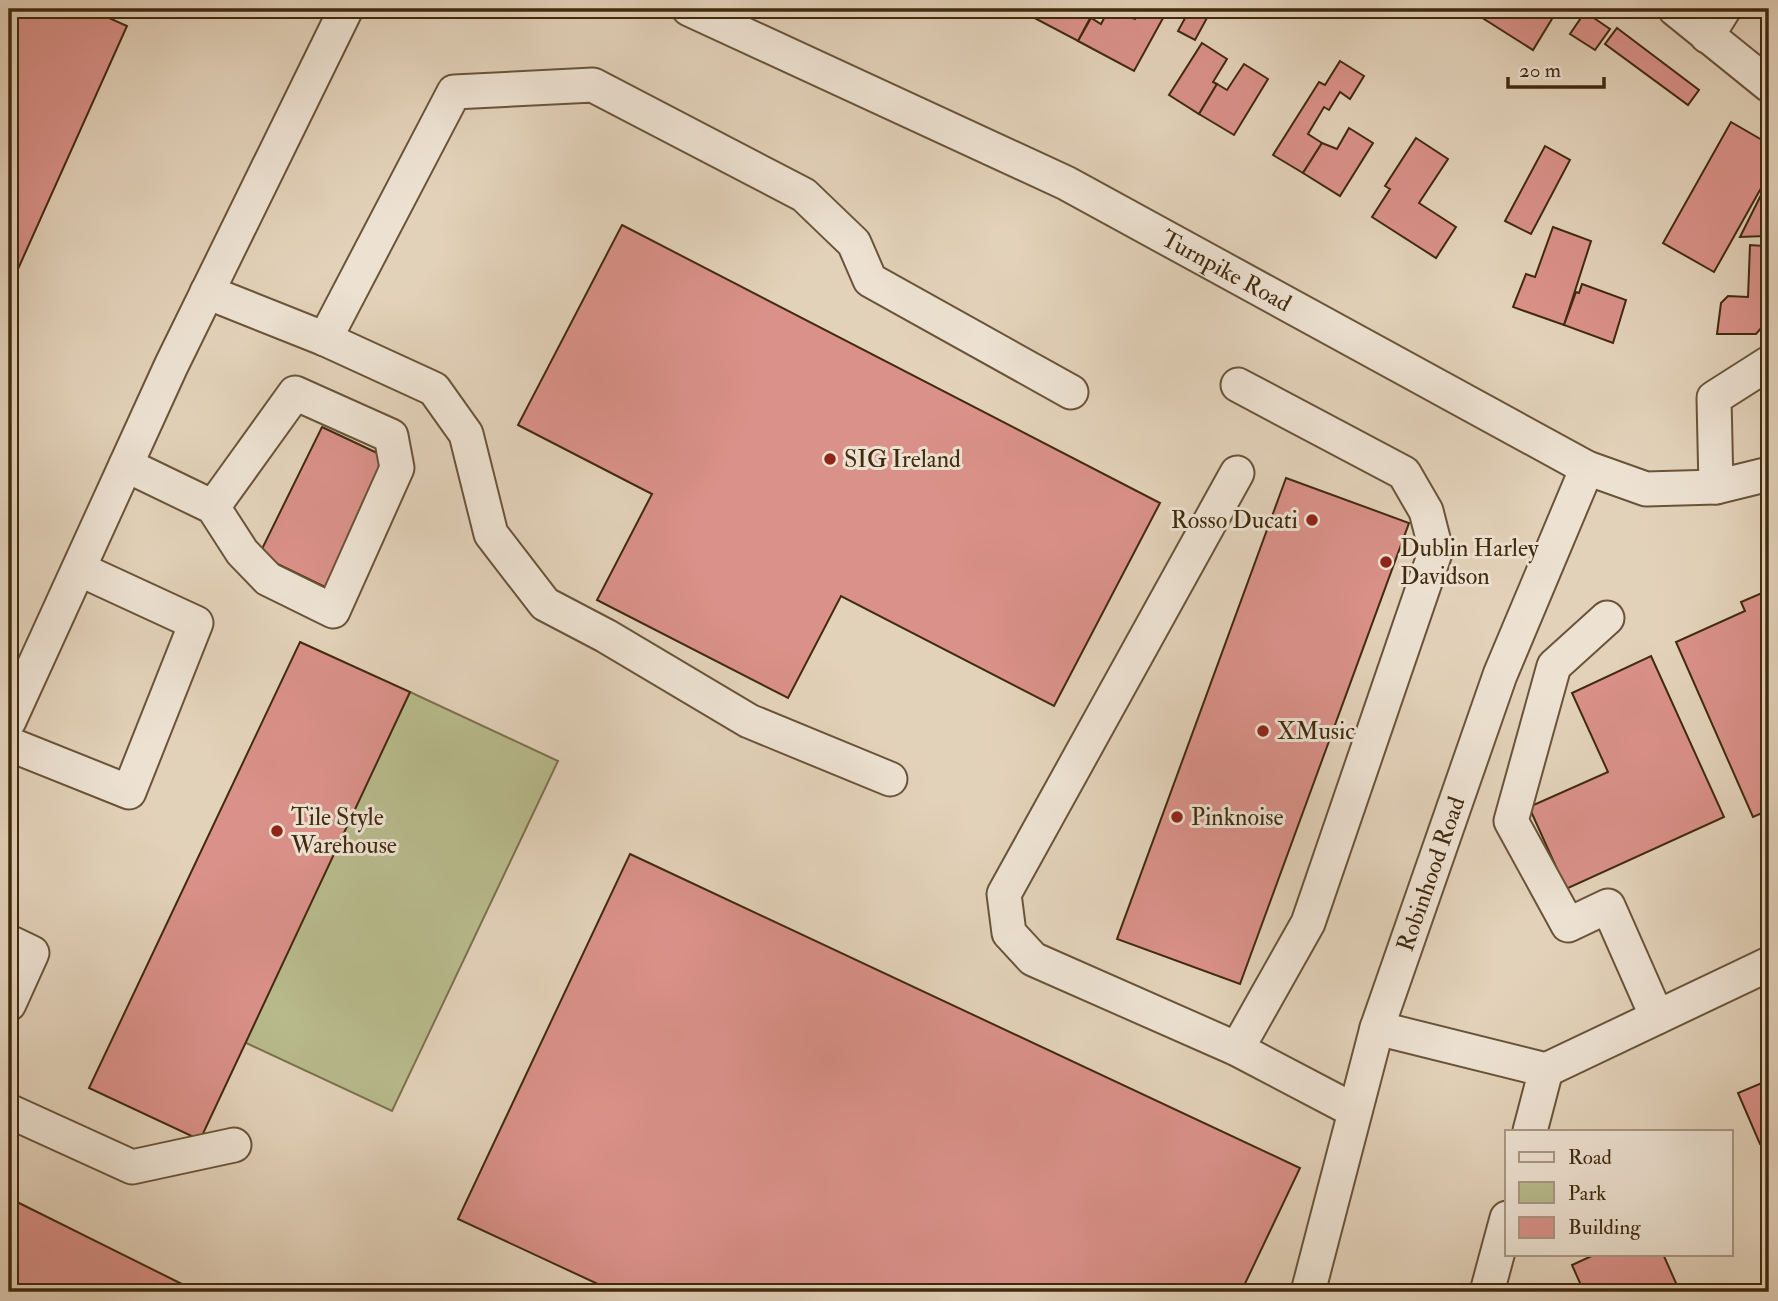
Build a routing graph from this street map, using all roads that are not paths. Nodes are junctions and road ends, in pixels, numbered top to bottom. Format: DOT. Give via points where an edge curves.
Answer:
graph roads {
  1 [pos="346,9"];
  2 [pos="689,9"];
  3 [pos="1675,9"];
  4 [pos="1716,23"];
  5 [pos="1769,85"];
  6 [pos="207,292"];
  7 [pos="325,339"];
  8 [pos="1769,363"];
  9 [pos="1238,385"];
  10 [pos="1071,392"];
  11 [pos="126,465"];
  12 [pos="1587,468"];
  13 [pos="1237,473"];
  14 [pos="1769,474"];
  15 [pos="1716,487"];
  16 [pos="213,506"];
  17 [pos="79,569"];
  18 [pos="1607,618"];
  19 [pos="9,721"];
  20 [pos="9,744"];
  21 [pos="890,779"];
  22 [pos="9,942"];
  23 [pos="1769,964"];
  24 [pos="9,1004"];
  25 [pos="1657,1017"];
  26 [pos="1377,1028"];
  27 [pos="1237,1049"];
  28 [pos="1546,1070"];
  29 [pos="9,1111"];
  30 [pos="1355,1111"];
  31 [pos="1530,1130"];
  32 [pos="234,1145"];
  33 [pos="1505,1225"];
  34 [pos="1308,1292"];
  35 [pos="1487,1292"];
  1 -- 6 [label="street"];
  2 -- 12 [label="street, Turnpike Road" via="1066,183"];
  3 -- 4 [label="street"];
  4 -- 5 [label="street"];
  6 -- 7 [label="street"];
  6 -- 11 [label="street"];
  7 -- 10 [label="street" via="454,92 593,85 804,195 854,243 870,280"];
  7 -- 21 [label="street" via="434,389 466,434 491,534 545,604 749,722"];
  8 -- 15 [label="street" via="1714,398"];
  9 -- 27 [label="street" via="1404,473 1426,511 1437,550 1308,923"];
  11 -- 16 [label="street"];
  11 -- 17 [label="street"];
  12 -- 15 [label="street, Turnpike Road" via="1646,489"];
  12 -- 26 [label="street, Robinhood Road" via="1500,675"];
  13 -- 27 [label="street" via="1004,894 1009,933 1033,959"];
  14 -- 15 [label="street, Turnpike Road"];
  16 -- 16 [label="street" via="242,552 268,579 333,611 397,468 391,436 295,393"];
  17 -- 19 [label="street"];
  17 -- 20 [label="street" via="196,623 163,708 129,792"];
  18 -- 25 [label="street" via="1554,666 1511,821 1568,925 1608,906"];
  22 -- 24 [label="street" via="32,953"];
  23 -- 25 [label="street"];
  25 -- 28 [label="street"];
  26 -- 28 [label="street"];
  26 -- 30 [label="street, Robinhood Road"];
  27 -- 30 [label="street"];
  28 -- 31 [label="street"];
  29 -- 32 [label="street" via="132,1167"];
  30 -- 34 [label="street, Robinhood Road"];
  33 -- 35 [label="street"];
}
